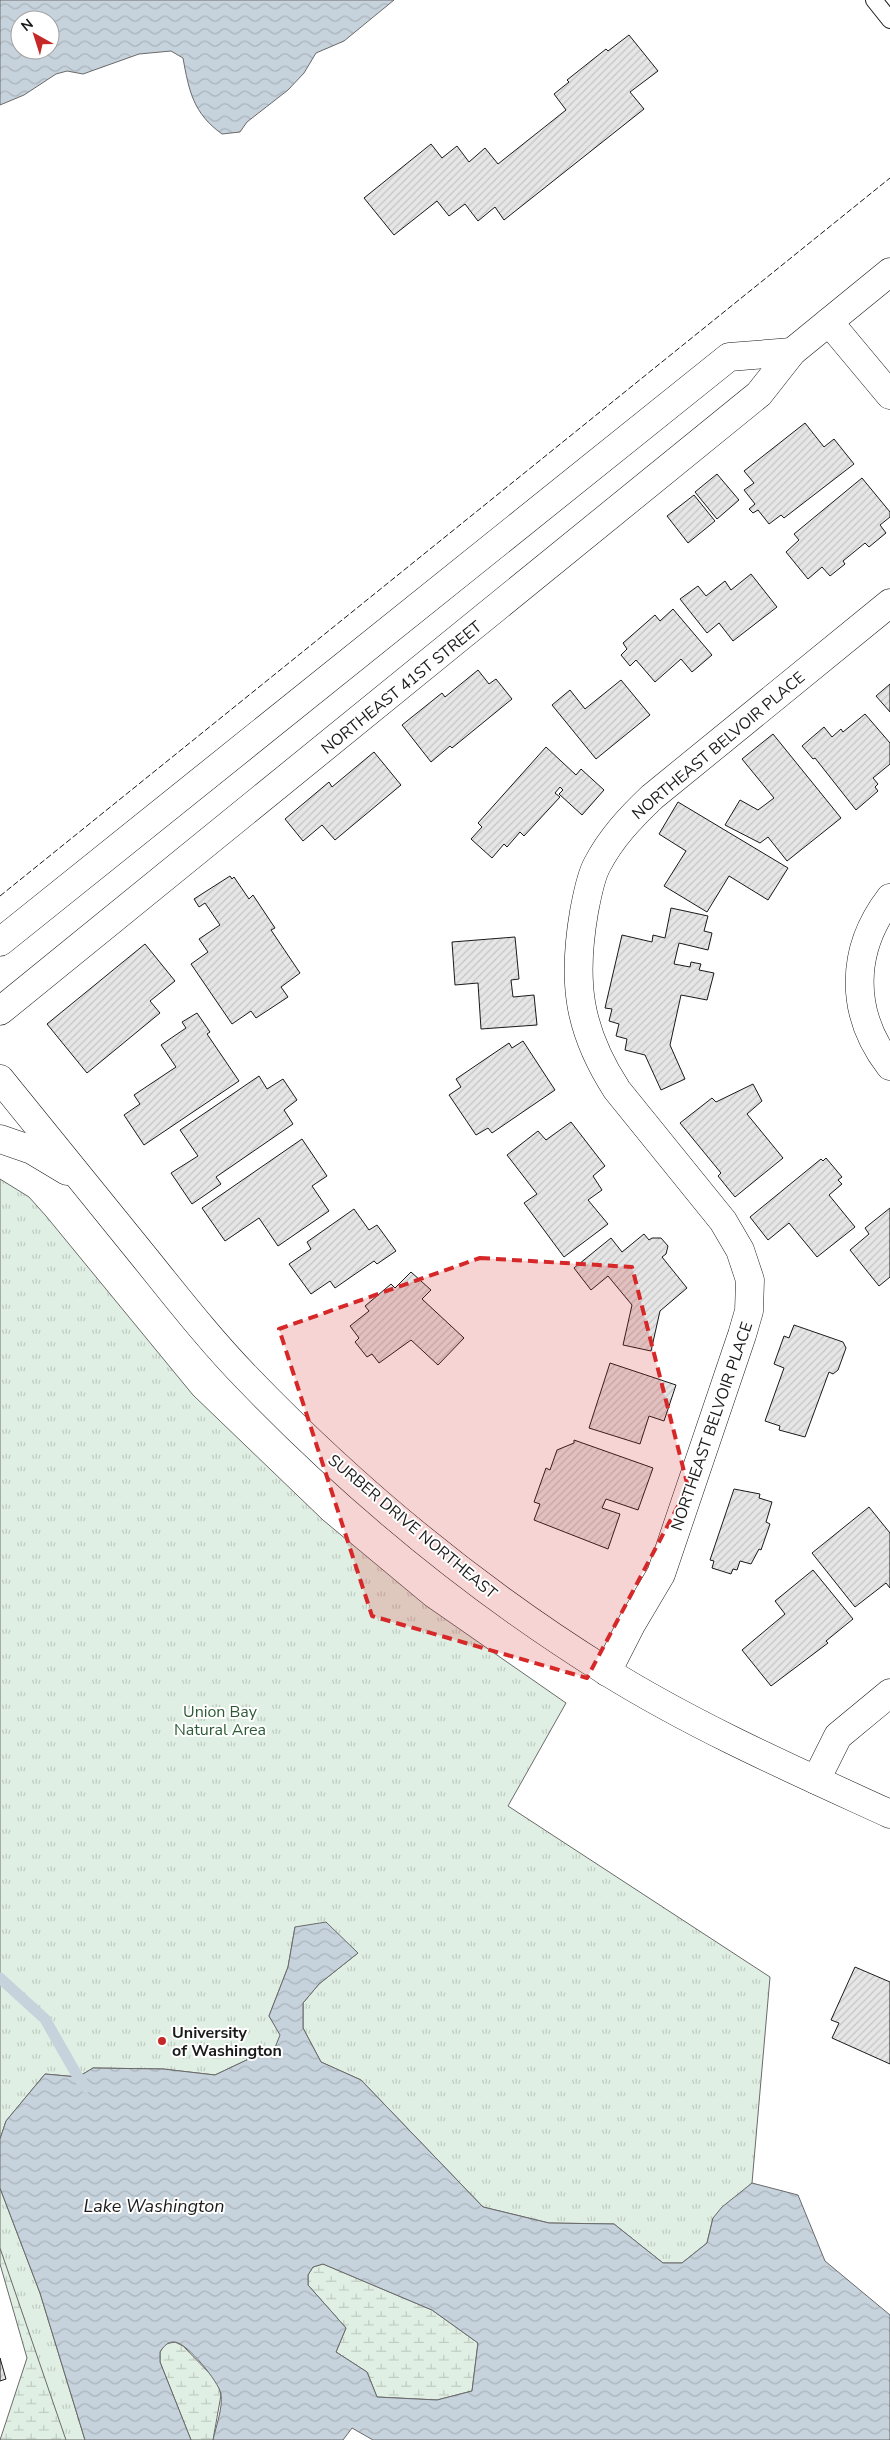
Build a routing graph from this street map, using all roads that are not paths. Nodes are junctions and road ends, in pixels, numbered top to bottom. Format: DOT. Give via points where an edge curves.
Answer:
graph roads {
  1 [pos="874,0"];
  2 [pos="890,20"];
  3 [pos="890,272"];
  4 [pos="829,322"];
  5 [pos="792,352"];
  6 [pos="890,395"];
  7 [pos="890,603"];
  8 [pos="890,898"];
  9 [pos="0,942"];
  10 [pos="0,1011"];
  11 [pos="890,1066"];
  12 [pos="0,1079"];
  13 [pos="0,1139"];
  14 [pos="83,1181"];
  15 [pos="607,1672"];
  16 [pos="890,1693"];
  17 [pos="816,1780"];
  18 [pos="890,1814"];
  1 -- 2 [label="lane"];
  3 -- 4 [label="street, NORTHEAST 41ST STREET"];
  4 -- 5 [label="street, NORTHEAST 41ST STREET"];
  4 -- 6 [label="street"];
  5 -- 9 [label="street" via="730,358"];
  5 -- 10 [label="street, NORTHEAST 41ST STREET" via="759,394"];
  7 -- 15 [label="street, NORTHEAST BELVOIR PLACE" via="652,797 618,830 596,866 588,896 578,948 577,979 590,1042 617,1090 723,1221 740,1250 750,1280 749,1311 742,1335 661,1574"];
  8 -- 11 [label="street" via="877,915 864,942 859,972 868,1030"];
  12 -- 14 [label="street, SURBER DRIVE NORTHEAST"];
  13 -- 14 [label="street, SURBER DRIVE NORTHEAST" via="32,1150"];
  14 -- 15 [label="street, SURBER DRIVE NORTHEAST" via="197,1322 241,1371 348,1476 476,1581"];
  15 -- 17 [label="street, SURBER DRIVE NORTHEAST" via="697,1722"];
  16 -- 17 [label="street" via="838,1736"];
  17 -- 18 [label="street, SURBER DRIVE NORTHEAST"];
}
